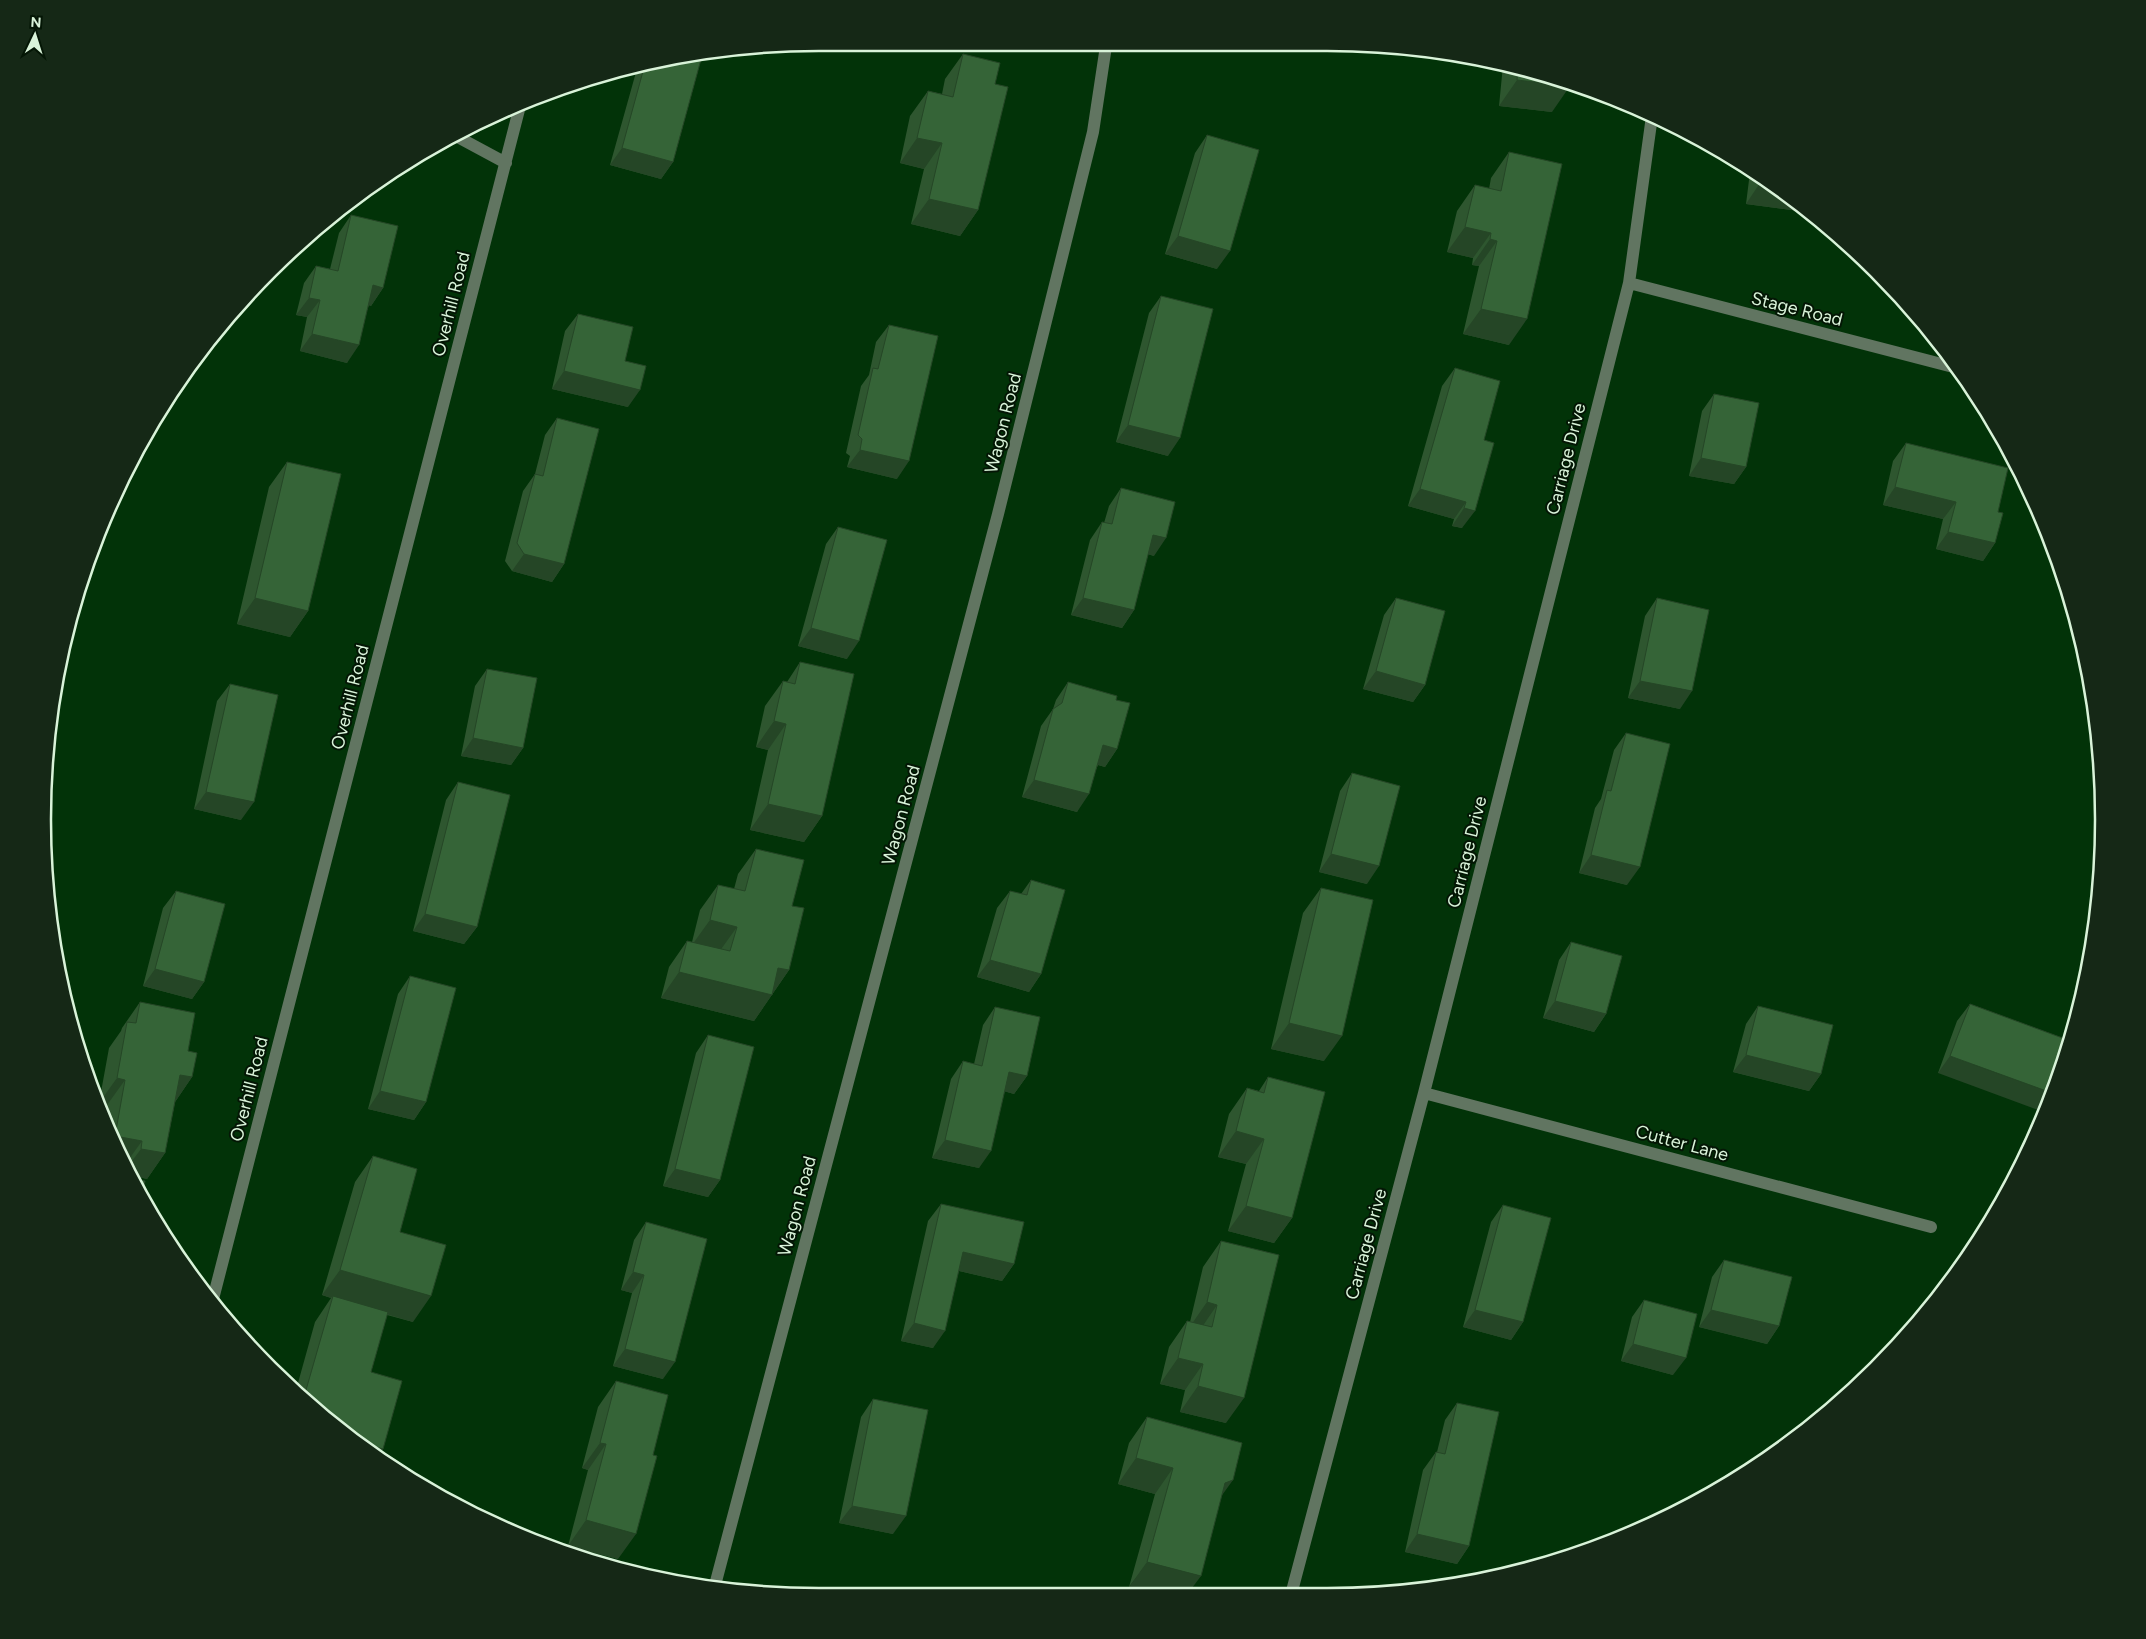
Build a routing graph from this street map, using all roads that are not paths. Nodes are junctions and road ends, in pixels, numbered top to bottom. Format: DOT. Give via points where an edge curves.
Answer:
graph roads {
  1 [pos="1105,51"];
  2 [pos="517,114"];
  3 [pos="1651,123"];
  4 [pos="462,140"];
  5 [pos="506,164"];
  6 [pos="1629,284"];
  7 [pos="1945,365"];
  8 [pos="1424,1093"];
  9 [pos="1931,1227"];
  10 [pos="215,1293"];
  11 [pos="716,1581"];
  12 [pos="1293,1588"];
  1 -- 11 [label="street, Wagon Road" via="1093,132 998,514"];
  2 -- 5 [label="street, Overhill Road"];
  3 -- 6 [label="street, Carriage Drive"];
  4 -- 5 [label="street"];
  5 -- 10 [label="street, Overhill Road"];
  6 -- 7 [label="street, Stage Road"];
  6 -- 8 [label="street, Carriage Drive"];
  8 -- 9 [label="street, Cutter Lane"];
  8 -- 12 [label="street, Carriage Drive"];
}
